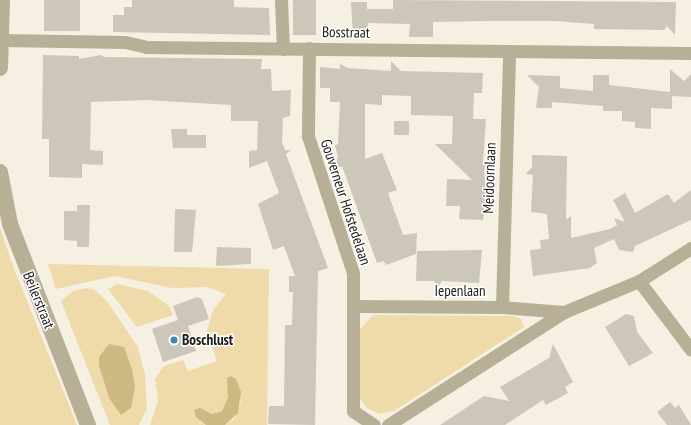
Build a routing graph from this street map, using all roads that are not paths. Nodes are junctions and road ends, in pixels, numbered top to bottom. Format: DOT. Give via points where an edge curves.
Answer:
graph roads {
  1 [pos="2,0"];
  2 [pos="281,0"];
  3 [pos="1,40"];
  4 [pos="309,48"];
  5 [pos="283,49"];
  6 [pos="509,50"];
  7 [pos="691,53"];
  8 [pos="0,68"];
  9 [pos="0,172"];
  10 [pos="691,248"];
  11 [pos="639,281"];
  12 [pos="354,306"];
  13 [pos="502,307"];
  14 [pos="564,312"];
  15 [pos="691,350"];
  16 [pos="88,425"];
  17 [pos="374,425"];
  18 [pos="388,425"];
  1 -- 3 [label="street"];
  2 -- 5 [label="street"];
  3 -- 5 [label="street, Bosstraat"];
  3 -- 8 [label="street"];
  4 -- 5 [label="street, Bosstraat"];
  4 -- 6 [label="street, Bosstraat"];
  4 -- 12 [label="street, Gouverneur Hofstedelaan" via="308,136 350,259"];
  6 -- 7 [label="street, Bosstraat"];
  6 -- 13 [label="street, Meidoornlaan"];
  9 -- 16 [label="street, Beilerstraat" via="10,224"];
  10 -- 11 [label="street, Iepenlaan"];
  11 -- 14 [label="street, Iepenlaan"];
  11 -- 15 [label="street"];
  12 -- 13 [label="street, Iepenlaan"];
  12 -- 17 [label="street, Gouverneur Hofstedelaan" via="353,411"];
  13 -- 14 [label="street, Iepenlaan"];
  14 -- 18 [label="street, Iepenlaan"];
}
